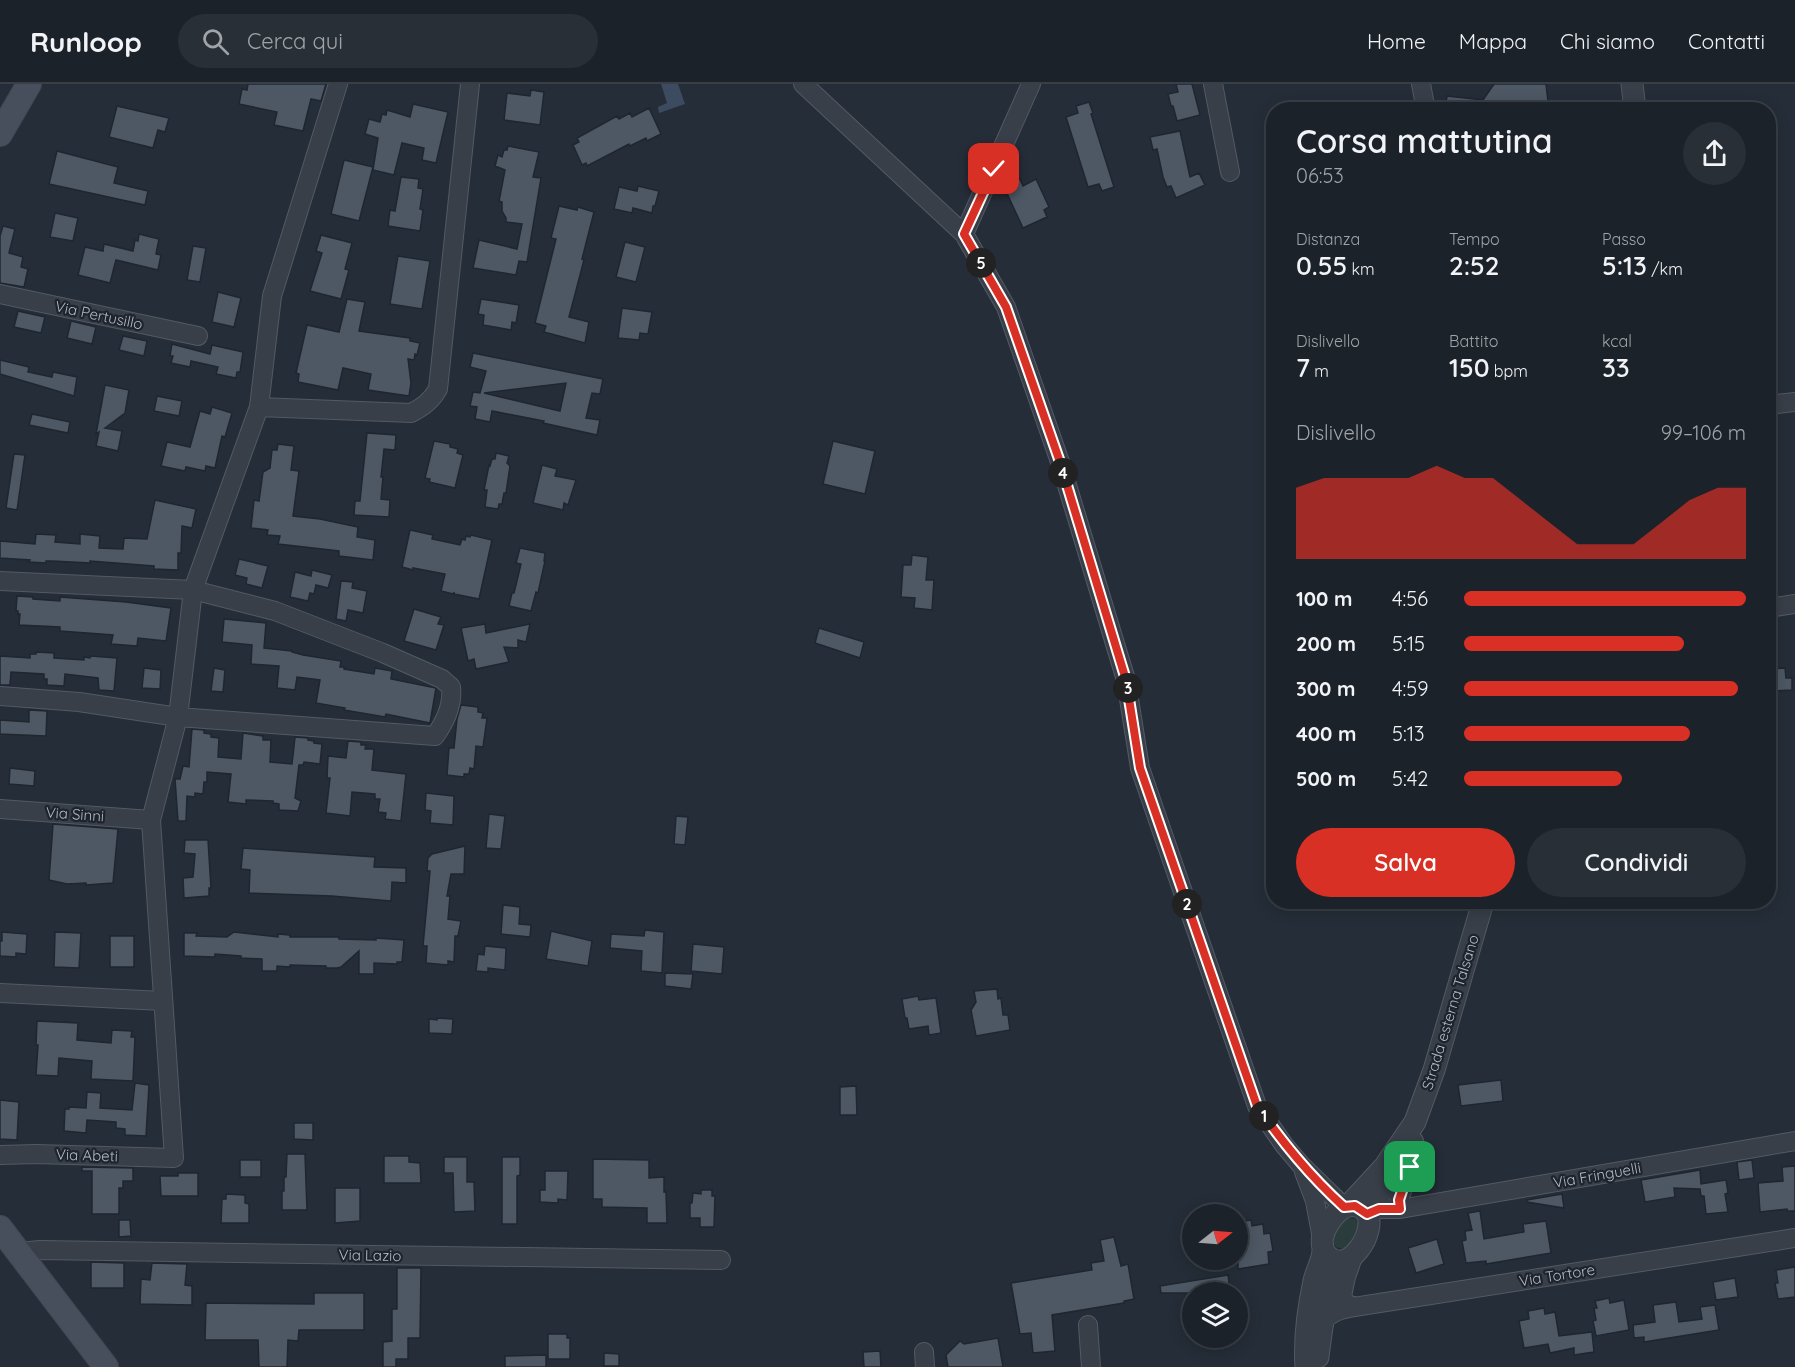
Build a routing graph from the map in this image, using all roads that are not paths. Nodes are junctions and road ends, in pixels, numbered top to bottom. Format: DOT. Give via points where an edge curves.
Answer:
graph roads {
  1 [pos="30,84"];
  2 [pos="338,84"];
  3 [pos="470,84"];
  4 [pos="803,84"];
  5 [pos="1031,84"];
  6 [pos="1213,84"];
  7 [pos="1632,84"];
  8 [pos="1634,102"];
  9 [pos="0,134"];
  10 [pos="1230,172"];
  11 [pos="964,234"];
  12 [pos="0,294"];
  13 [pos="198,336"];
  14 [pos="1795,402"];
  15 [pos="1776,404"];
  16 [pos="259,407"];
  17 [pos="0,581"];
  18 [pos="193,590"];
  19 [pos="1795,604"];
  20 [pos="1776,607"];
  21 [pos="0,696"];
  22 [pos="178,717"];
  23 [pos="0,809"];
  24 [pos="151,820"];
  25 [pos="1481,909"];
  26 [pos="0,993"];
  27 [pos="163,1002"];
  28 [pos="1415,1131"];
  29 [pos="1795,1141"];
  30 [pos="0,1155"];
  31 [pos="1301,1165"];
  32 [pos="1400,1209"];
  33 [pos="1359,1213"];
  34 [pos="0,1228"];
  35 [pos="1795,1238"];
  36 [pos="1322,1244"];
  37 [pos="19,1252"];
  38 [pos="1347,1259"];
  39 [pos="721,1260"];
  40 [pos="1354,1307"];
  41 [pos="1323,1321"];
  42 [pos="1088,1325"];
  43 [pos="106,1367"];
  44 [pos="1091,1367"];
  45 [pos="1306,1367"];
  46 [pos="1317,1367"];
  1 -- 9 [label="main road"];
  2 -- 16 [label="street" via="272,296"];
  3 -- 16 [label="street" via="438,388 432,399 411,413"];
  4 -- 11 [label="street"];
  5 -- 11 [label="street"];
  6 -- 10 [label="street"];
  7 -- 8 [label="street"];
  11 -- 31 [label="street" via="1006,307 1060,462 1126,680 1140,768 1257,1106"];
  12 -- 13 [label="street, Via Pertusillo"];
  14 -- 15 [label="street"];
  16 -- 18 [label="street"];
  17 -- 18 [label="street"];
  18 -- 22 [label="street"];
  18 -- 22 [label="street" via="275,611 383,653 442,679 451,687 452,696 435,736"];
  19 -- 20 [label="street"];
  21 -- 22 [label="street" via="79,702"];
  22 -- 24 [label="street"];
  23 -- 24 [label="street, Via Sinni"];
  24 -- 27 [label="street"];
  25 -- 28 [label="street, Strada esterna Talsano"];
  26 -- 27 [label="street"];
  27 -- 30 [label="street, Via Abeti" via="174,1158"];
  28 -- 32 [label="street"];
  28 -- 33 [label="street, Strada esterna Talsano" via="1385,1166"];
  29 -- 32 [label="street, Via Fringuelli"];
  31 -- 33 [label="street"];
  31 -- 36 [label="street" via="1315,1202"];
  32 -- 33 [label="street" via="1380,1220"];
  33 -- 36 [label="street" via="1339,1210"];
  33 -- 38 [label="street"];
  34 -- 37 [label="main road"];
  35 -- 40 [label="street, Via Tortore"];
  36 -- 38 [label="street" via="1331,1259"];
  36 -- 45 [label="street" via="1308,1319"];
  37 -- 39 [label="street, Via Lazio"];
  37 -- 43 [label="main road"];
  38 -- 40 [label="street" via="1342,1296"];
  38 -- 41 [label="street" via="1334,1275"];
  40 -- 41 [label="street, Via Tortore" via="1340,1310"];
  41 -- 46 [label="street"];
  42 -- 44 [label="street"];
}
